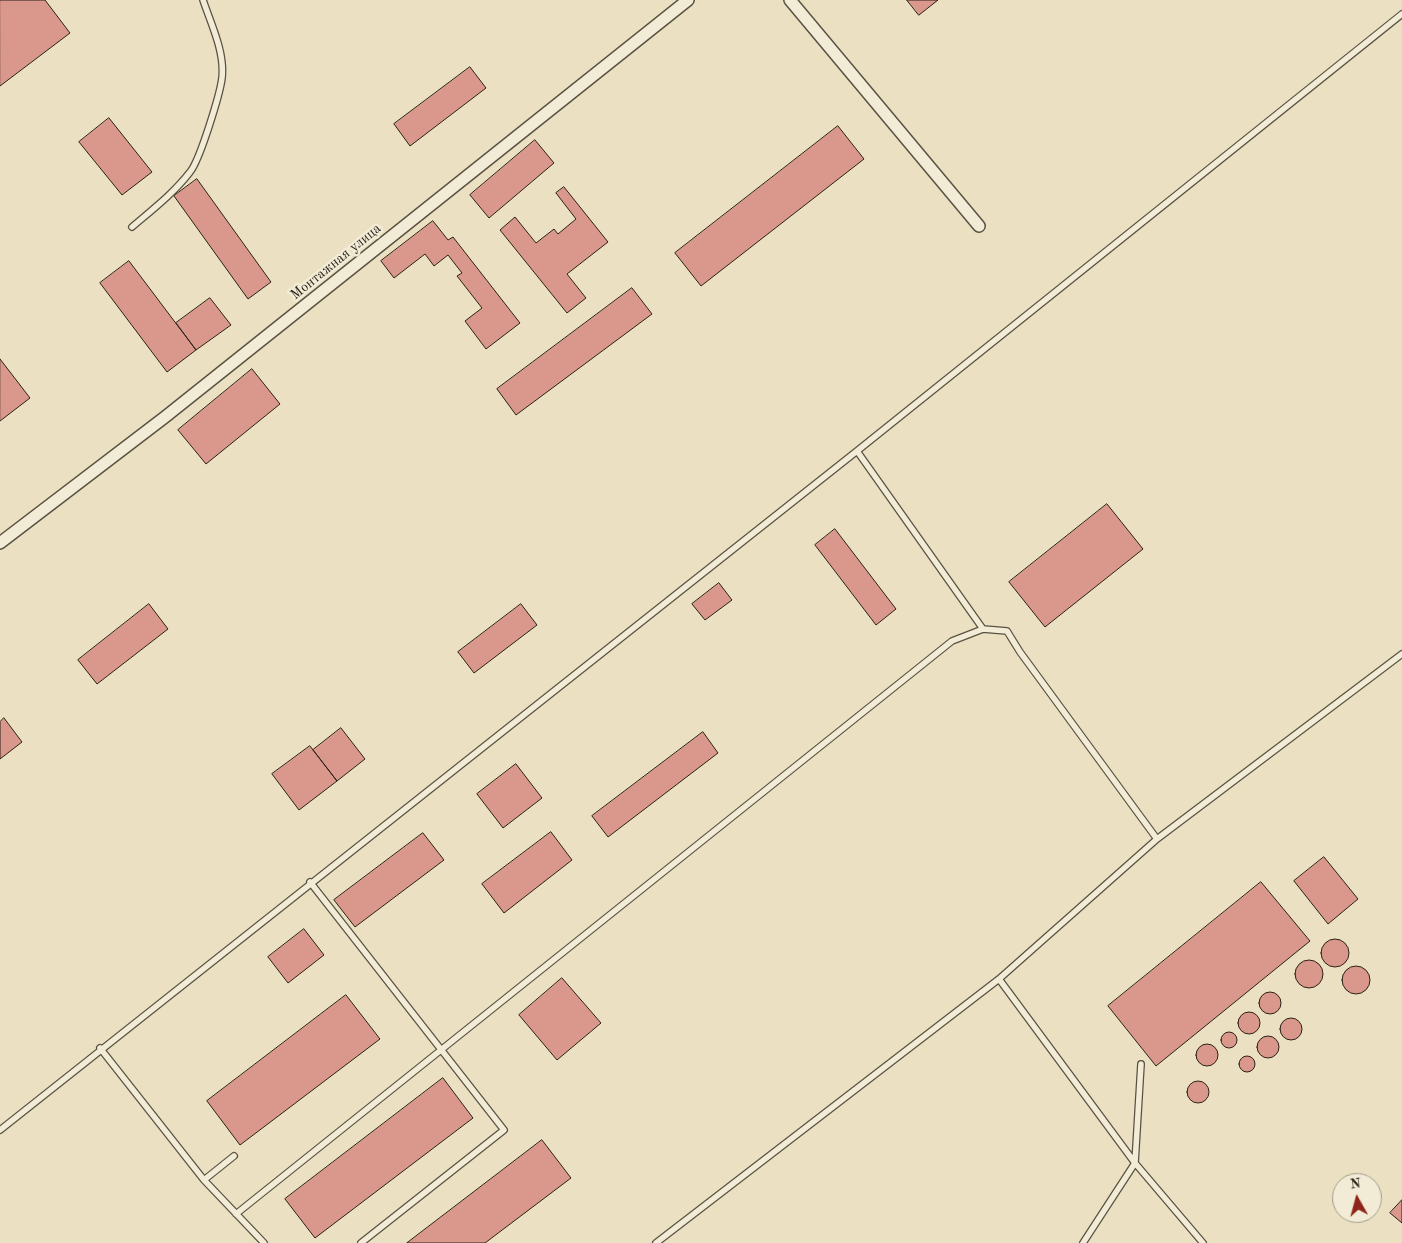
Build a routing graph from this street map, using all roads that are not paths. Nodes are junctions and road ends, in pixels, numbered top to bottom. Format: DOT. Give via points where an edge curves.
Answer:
graph roads {
  1 [pos="203,0"];
  2 [pos="688,0"];
  3 [pos="790,0"];
  4 [pos="1402,14"];
  5 [pos="979,226"];
  6 [pos="132,227"];
  7 [pos="857,451"];
  8 [pos="0,543"];
  9 [pos="983,629"];
  10 [pos="1402,654"];
  11 [pos="1157,839"];
  12 [pos="310,882"];
  13 [pos="999,980"];
  14 [pos="100,1048"];
  15 [pos="441,1050"];
  16 [pos="1141,1064"];
  17 [pos="0,1130"];
  18 [pos="234,1156"];
  19 [pos="1135,1163"];
  20 [pos="204,1180"];
  21 [pos="236,1214"];
  22 [pos="264,1243"];
  23 [pos="361,1243"];
  24 [pos="656,1243"];
  25 [pos="1083,1243"];
  26 [pos="1203,1243"];
  1 -- 6 [label="lane" via="220,49 222,77 215,109 192,171 163,202"];
  2 -- 8 [label="street, Монтажная улица" via="165,417"];
  3 -- 5 [label="street"];
  4 -- 7 [label="lane"];
  7 -- 9 [label="lane"];
  7 -- 12 [label="lane"];
  9 -- 11 [label="lane" via="1007,631"];
  9 -- 15 [label="lane" via="952,641"];
  10 -- 11 [label="lane"];
  11 -- 13 [label="lane"];
  12 -- 14 [label="lane"];
  12 -- 15 [label="lane"];
  13 -- 19 [label="lane"];
  13 -- 24 [label="lane"];
  14 -- 17 [label="lane"];
  14 -- 20 [label="lane"];
  15 -- 21 [label="lane"];
  15 -- 23 [label="lane" via="504,1130"];
  16 -- 19 [label="lane"];
  18 -- 20 [label="lane"];
  19 -- 25 [label="lane"];
  19 -- 26 [label="lane"];
  20 -- 21 [label="lane"];
  21 -- 22 [label="lane"];
}
